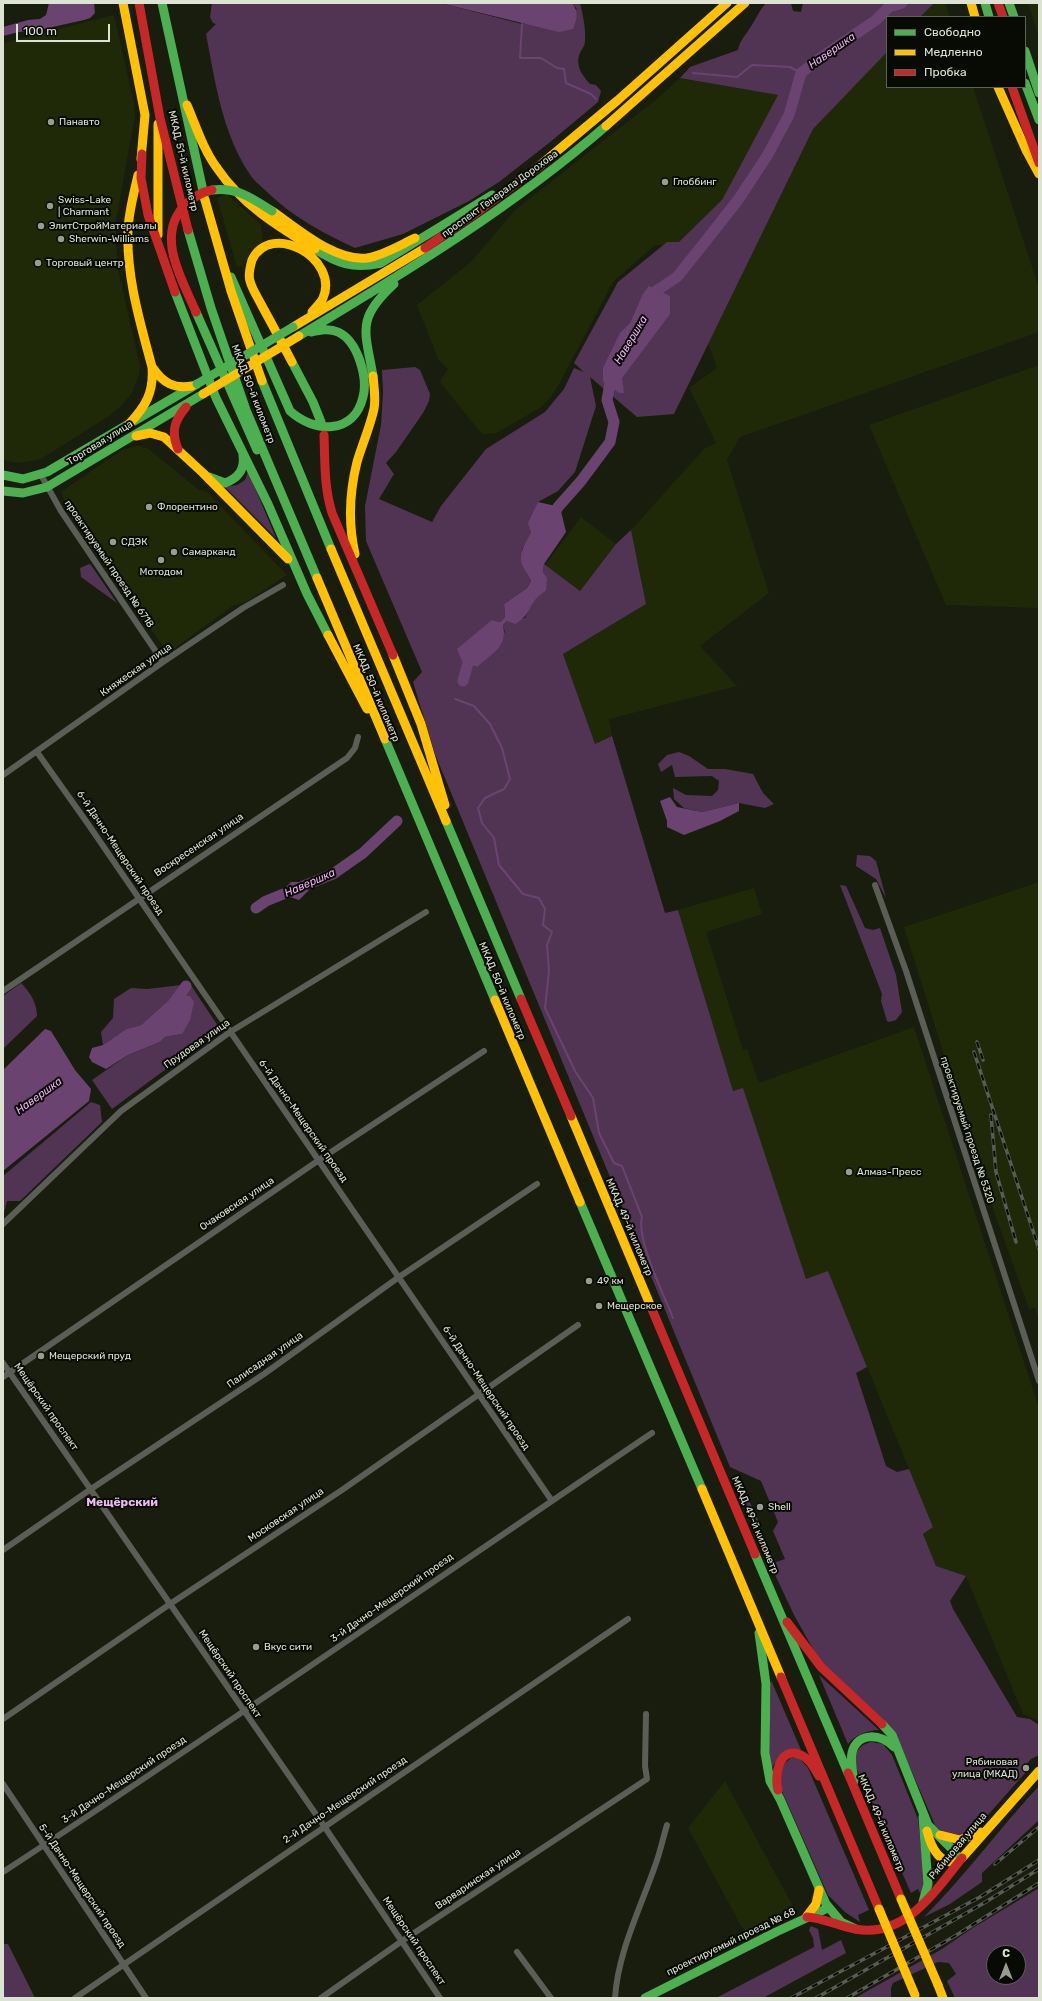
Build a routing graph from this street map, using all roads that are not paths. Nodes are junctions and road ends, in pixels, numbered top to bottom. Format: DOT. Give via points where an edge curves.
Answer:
graph roads {
  1 [pos="123,3"];
  2 [pos="139,3"];
  3 [pos="162,3"];
  4 [pos="726,3"];
  5 [pos="745,3"];
  6 [pos="971,3"];
  7 [pos="998,3"];
  8 [pos="1009,3"];
  9 [pos="986,5"];
  10 [pos="975,16"];
  11 [pos="990,16"];
  12 [pos="1003,16"];
  13 [pos="1014,16"];
  14 [pos="1026,54"];
  15 [pos="1026,85"];
  16 [pos="998,88"];
  17 [pos="1012,88"];
  18 [pos="180,89"];
  19 [pos="156,92"];
  20 [pos="1039,93"];
  21 [pos="1039,120"];
  22 [pos="142,154"];
  23 [pos="1039,163"];
  24 [pos="535,168"];
  25 [pos="1039,174"];
  26 [pos="445,224"];
  27 [pos="159,249"];
  28 [pos="219,250"];
  29 [pos="424,260"];
  30 [pos="238,314"];
  31 [pos="215,321"];
  32 [pos="293,327"];
  33 [pos="298,336"];
  34 [pos="152,367"];
  35 [pos="197,384"];
  36 [pos="203,394"];
  37 [pos="192,400"];
  38 [pos="321,422"];
  39 [pos="129,424"];
  40 [pos="324,435"];
  41 [pos="125,440"];
  42 [pos="241,448"];
  43 [pos="179,450"];
  44 [pos="203,473"];
  45 [pos="3,475"];
  46 [pos="41,475"];
  47 [pos="273,475"];
  48 [pos="47,487"];
  49 [pos="3,491"];
  50 [pos="294,566"];
  51 [pos="363,583"];
  52 [pos="283,585"];
  53 [pos="163,662"];
  54 [pos="358,737"];
  55 [pos="37,752"];
  56 [pos="392,757"];
  57 [pos="3,775"];
  58 [pos="458,851"];
  59 [pos="875,885"];
  60 [pos="138,898"];
  61 [pos="426,912"];
  62 [pos="3,991"];
  63 [pos="230,1032"];
  64 [pos="484,1051"];
  65 [pos="546,1061"];
  66 [pos="319,1160"];
  67 [pos="537,1184"];
  68 [pos="3,1224"];
  69 [pos="399,1277"];
  70 [pos="578,1325"];
  71 [pos="3,1363"];
  72 [pos="10,1372"];
  73 [pos="3,1377"];
  74 [pos="1039,1381"];
  75 [pos="479,1394"];
  76 [pos="652,1433"];
  77 [pos="91,1489"];
  78 [pos="552,1501"];
  79 [pos="3,1550"];
  80 [pos="170,1604"];
  81 [pos="780,1614"];
  82 [pos="628,1619"];
  83 [pos="758,1622"];
  84 [pos="244,1713"];
  85 [pos="646,1714"];
  86 [pos="3,1719"];
  87 [pos="902,1759"];
  88 [pos="1039,1771"];
  89 [pos="3,1784"];
  90 [pos="855,1788"];
  91 [pos="831,1795"];
  92 [pos="780,1799"];
  93 [pos="922,1812"];
  94 [pos="667,1825"];
  95 [pos="324,1826"];
  96 [pos="988,1827"];
  97 [pos="934,1832"];
  98 [pos="43,1846"];
  99 [pos="958,1862"];
  100 [pos="3,1872"];
  101 [pos="818,1889"];
  102 [pos="921,1907"];
  103 [pos="828,1908"];
  104 [pos="807,1917"];
  105 [pos="856,1930"];
  106 [pos="402,1941"];
  107 [pos="517,1952"];
  108 [pos="123,1964"];
  109 [pos="916,1996"];
  110 [pos="75,1998"];
  111 [pos="146,1998"];
  112 [pos="321,1998"];
  113 [pos="440,1998"];
  114 [pos="551,1998"];
  115 [pos="615,1998"];
  116 [pos="645,1998"];
  117 [pos="943,1998"];
  1 -- 22 [label="main road" via="144,115"];
  2 -- 19 [label="main road, МКАД, 51-й километр"];
  3 -- 18 [label="main road, МКАД, 51-й километр"];
  4 -- 24 [label="main road, проспект Генерала Дорохова" via="617,102"];
  5 -- 29 [label="main road, проспект Генерала Дорохова" via="576,152 485,221"];
  6 -- 10 [label="main road"];
  7 -- 12 [label="main road"];
  8 -- 13 [label="main road"];
  9 -- 11 [label="main road"];
  14 -- 20 [label="main road"];
  15 -- 21 [label="main road"];
  16 -- 25 [label="main road"];
  17 -- 23 [label="main road"];
  18 -- 26 [label="main road" via="216,167 236,193 258,212 332,260 362,267 382,263"];
  18 -- 28 [label="main road, МКАД, 51-й километр"];
  19 -- 27 [label="main road"];
  19 -- 31 [label="main road, МКАД, 51-й километр" via="186,226"];
  22 -- 27 [label="main road" via="143,194"];
  22 -- 34 [label="main road" via="128,234 132,289"];
  24 -- 26 [label="main road"];
  24 -- 32 [label="main road, проспект Генерала Дорохова" via="436,240"];
  26 -- 47 [label="main road, bridge" via="378,255 355,258 334,251 241,192 221,188 208,190 195,196 180,210 172,229 172,249 196,312 255,446"];
  27 -- 42 [label="main road" via="216,398"];
  28 -- 30 [label="main road, МКАД, 51-й километр"];
  28 -- 33 [label="main road" via="290,411 310,426 326,428 347,420 359,408 365,392 365,382 350,340 336,331 320,329"];
  29 -- 33 [label="main road, проспект Генерала Дорохова"];
  29 -- 51 [label="main road" via="378,298 365,322 365,343 376,396 348,502 352,543"];
  30 -- 58 [label="main road, МКАД, 50-й километр" via="284,440"];
  31 -- 47 [label="main road, МКАД, 50-й километр" via="246,410"];
  32 -- 35 [label="main road, проспект Генерала Дорохова, bridge"];
  32 -- 38 [label="main road" via="320,303 326,287 325,272 316,260 297,248 286,244 270,244 252,261 250,282"];
  33 -- 36 [label="main road, проспект Генерала Дорохова, bridge"];
  34 -- 35 [label="main road" via="170,386 187,387"];
  34 -- 39 [label="main road" via="154,379 149,400 145,408"];
  35 -- 39 [label="main road, Торговая улица"];
  36 -- 37 [label="main road, Торговая улица"];
  37 -- 41 [label="main road, Торговая улица"];
  37 -- 43 [label="main road" via="175,422 173,435"];
  39 -- 46 [label="main road, Торговая улица"];
  40 -- 51 [label="main road" via="327,496 340,535"];
  41 -- 43 [label="main road" via="140,434 157,434"];
  41 -- 48 [label="main road, Торговая улица"];
  42 -- 44 [label="main road" via="244,468 237,478 225,483"];
  42 -- 50 [label="main road"];
  43 -- 44 [label="main road"];
  44 -- 50 [label="main road"];
  45 -- 46 [label="main road, Торговая улица" via="23,479"];
  46 -- 48 [label="street, проектируемый проезд № 6718"];
  47 -- 56 [label="main road, МКАД, 50-й километр"];
  48 -- 49 [label="main road, Торговая улица" via="23,493"];
  48 -- 53 [label="street, проектируемый проезд № 6718"];
  50 -- 56 [label="main road"];
  51 -- 58 [label="main road" via="421,724"];
  52 -- 53 [label="street, Княжеская улица" via="243,608"];
  53 -- 55 [label="street, Княжеская улица"];
  54 -- 60 [label="street, Воскресенская улица" via="355,748 347,758"];
  55 -- 57 [label="street, Княжеская улица"];
  55 -- 60 [label="street, 6-й Дачно-Мещерский проезд"];
  56 -- 83 [label="main road, МКАД, 50-й километр"];
  58 -- 65 [label="main road, МКАД, 50-й километр"];
  59 -- 74 [label="street, проектируемый проезд № 5320" via="906,971"];
  60 -- 62 [label="street, Воскресенская улица"];
  60 -- 63 [label="street, 6-й Дачно-Мещерский проезд"];
  61 -- 63 [label="street, Прудовая улица"];
  63 -- 66 [label="street, 6-й Дачно-Мещерский проезд"];
  63 -- 68 [label="street, Прудовая улица" via="121,1111"];
  64 -- 66 [label="street, Очаковская улица"];
  65 -- 81 [label="main road, МКАД, 49-й километр"];
  66 -- 69 [label="street, 6-й Дачно-Мещерский проезд"];
  66 -- 72 [label="street, Очаковская улица"];
  67 -- 69 [label="street, Палисадная улица"];
  69 -- 75 [label="street, 6-й Дачно-Мещерский проезд"];
  69 -- 77 [label="street, Палисадная улица" via="264,1374"];
  70 -- 75 [label="street, Московская улица"];
  71 -- 72 [label="street, Мещёрский проспект"];
  72 -- 73 [label="street, Очаковская улица"];
  72 -- 77 [label="street, Мещёрский проспект"];
  75 -- 78 [label="street, 6-й Дачно-Мещерский проезд"];
  75 -- 80 [label="street, Московская улица" via="342,1490"];
  76 -- 78 [label="street, 3-й Дачно-Мещерский проезд"];
  77 -- 79 [label="street, Палисадная улица"];
  77 -- 80 [label="street, Мещёрский проспект"];
  78 -- 84 [label="street, 3-й Дачно-Мещерский проезд"];
  80 -- 84 [label="street, Мещёрский проспект"];
  80 -- 86 [label="street, Московская улица"];
  81 -- 87 [label="main road" via="821,1667 887,1729 896,1742"];
  81 -- 90 [label="main road, МКАД, 49-й километр"];
  82 -- 95 [label="street, 2-й Дачно-Мещерский проезд"];
  83 -- 91 [label="main road"];
  83 -- 92 [label="main road" via="766,1684 766,1763 770,1780"];
  84 -- 95 [label="street, Мещёрский проспект"];
  84 -- 98 [label="street, 3-й Дачно-Мещерский проезд"];
  85 -- 106 [label="street, Варваринская улица" via="647,1779"];
  87 -- 90 [label="main road" via="891,1742 884,1738 873,1736 861,1739 852,1752"];
  87 -- 93 [label="main road"];
  88 -- 96 [label="main road, Рябиновая улица"];
  89 -- 98 [label="street, 5-й Дачно-Мещерский проезд"];
  90 -- 117 [label="main road, МКАД, 49-й километр, bridge"];
  91 -- 92 [label="main road" via="806,1758 792,1754 784,1757 777,1769 776,1780"];
  91 -- 109 [label="main road, bridge"];
  92 -- 101 [label="main road"];
  93 -- 97 [label="main road"];
  93 -- 99 [label="main road" via="929,1839 936,1853 948,1863"];
  93 -- 102 [label="main road" via="928,1886"];
  94 -- 115 [label="street" via="656,1864 630,1932 616,1982"];
  95 -- 106 [label="street, Мещёрский проспект"];
  95 -- 108 [label="street, 2-й Дачно-Мещерский проезд"];
  96 -- 97 [label="main road" via="964,1840 948,1839"];
  96 -- 99 [label="main road, Рябиновая улица"];
  97 -- 99 [label="main road" via="955,1852"];
  98 -- 100 [label="street, 3-й Дачно-Мещерский проезд"];
  98 -- 108 [label="street, 5-й Дачно-Мещерский проезд"];
  99 -- 102 [label="main road, Рябиновая улица"];
  101 -- 103 [label="main road"];
  101 -- 104 [label="main road" via="816,1904"];
  102 -- 105 [label="main road, Рябиновая улица" via="887,1926 872,1930"];
  103 -- 104 [label="main road, проектируемый проезд № 68"];
  103 -- 105 [label="main road" via="842,1922"];
  104 -- 105 [label="main road, Рябиновая улица"];
  104 -- 116 [label="main road, проектируемый проезд № 68"];
  106 -- 112 [label="street, Варваринская улица"];
  106 -- 113 [label="street, Мещёрский проспект"];
  107 -- 114 [label="street"];
  108 -- 110 [label="street, 2-й Дачно-Мещерский проезд"];
  108 -- 111 [label="street, 5-й Дачно-Мещерский проезд"];
}
